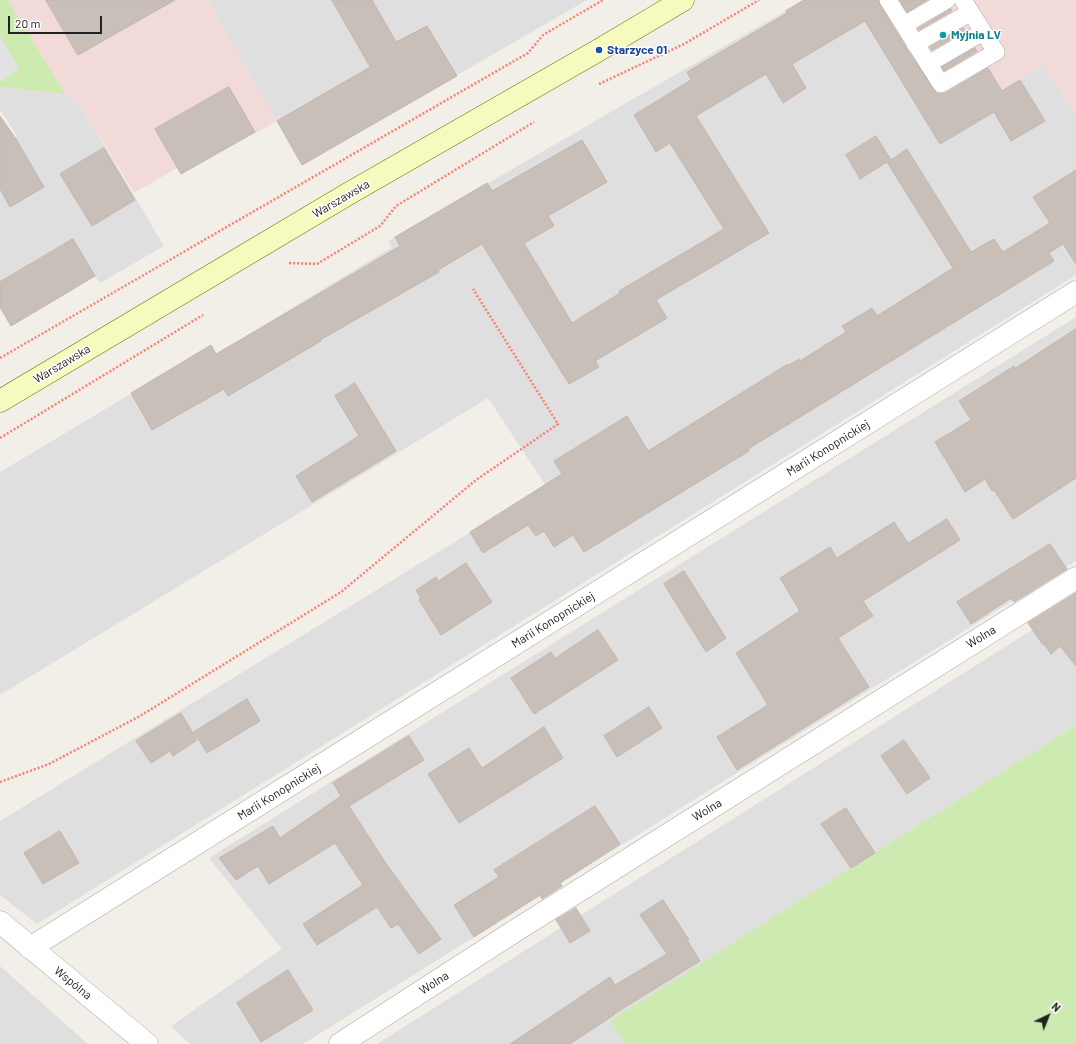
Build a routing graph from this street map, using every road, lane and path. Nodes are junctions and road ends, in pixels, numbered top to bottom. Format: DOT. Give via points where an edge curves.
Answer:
graph roads {
  1 [pos="603,0"];
  2 [pos="683,0"];
  3 [pos="760,0"];
  4 [pos="947,0"];
  5 [pos="895,2"];
  6 [pos="967,6"];
  7 [pos="904,25"];
  8 [pos="983,32"];
  9 [pos="915,44"];
  10 [pos="928,64"];
  11 [pos="592,87"];
  12 [pos="538,119"];
  13 [pos="283,266"];
  14 [pos="473,289"];
  15 [pos="1076,292"];
  16 [pos="209,311"];
  17 [pos="0,358"];
  18 [pos="0,401"];
  19 [pos="0,438"];
  20 [pos="1076,578"];
  21 [pos="0,782"];
  22 [pos="0,923"];
  23 [pos="30,948"];
  24 [pos="147,1044"];
  25 [pos="340,1044"];
  1 -- 17 [label="path" via="543,35 528,53"];
  2 -- 18 [label="main road, Warszawska" via="348,194"];
  3 -- 11 [label="path" via="684,44"];
  4 -- 7 [label="lane"];
  5 -- 7 [label="lane"];
  6 -- 8 [label="lane"];
  6 -- 9 [label="lane"];
  7 -- 9 [label="lane"];
  8 -- 10 [label="lane"];
  8 -- 10 [label="lane" via="996,52 941,84"];
  9 -- 10 [label="lane"];
  12 -- 13 [label="path" via="396,206 380,226 317,264 290,262"];
  14 -- 21 [label="path" via="558,424 476,480 341,592 140,716 49,764"];
  15 -- 23 [label="street, Marii Konopnickiej"];
  16 -- 19 [label="path"];
  20 -- 25 [label="street, Wolna"];
  22 -- 23 [label="street, Wspólna"];
  23 -- 24 [label="street, Wspólna"];
}
